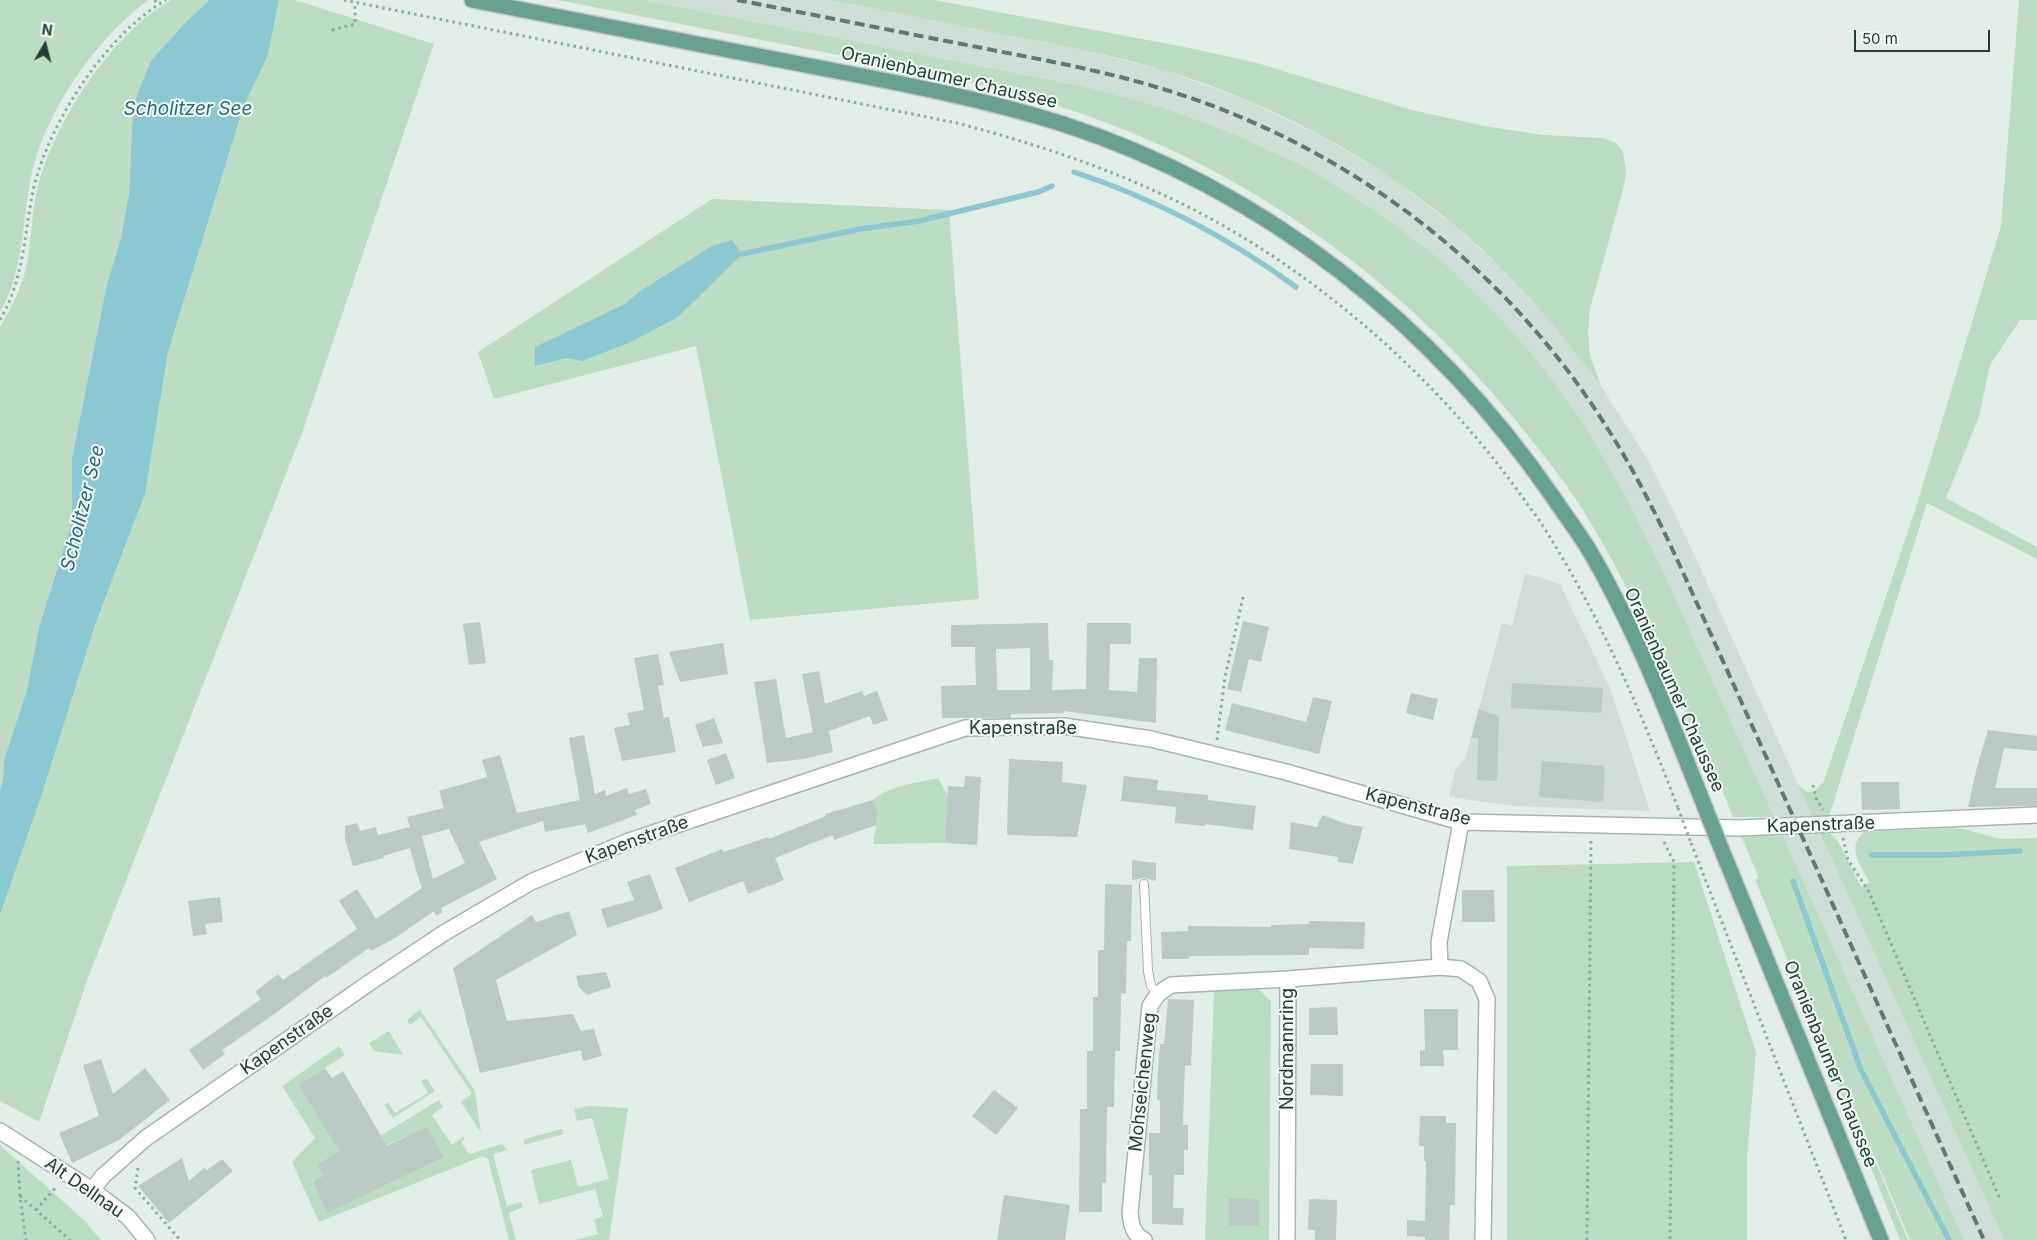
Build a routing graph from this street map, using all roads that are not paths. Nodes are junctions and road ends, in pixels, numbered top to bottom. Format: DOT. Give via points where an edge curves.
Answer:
graph roads {
  1 [pos="472,0"];
  2 [pos="2037,815"];
  3 [pos="1461,822"];
  4 [pos="1144,884"];
  5 [pos="1440,967"];
  6 [pos="1288,979"];
  7 [pos="1158,994"];
  8 [pos="0,1132"];
  9 [pos="92,1190"];
  10 [pos="147,1240"];
  11 [pos="1144,1240"];
  12 [pos="1287,1240"];
  13 [pos="1482,1240"];
  14 [pos="1881,1240"];
  1 -- 14 [label="main road, Oranienbaumer Chaussee, bridge" via="923,88 1064,124 1152,159 1270,222 1350,278 1410,330 1466,386 1536,473 1588,548 1629,625"];
  2 -- 3 [label="street, Kapenstraße" via="1739,828"];
  3 -- 5 [label="street" via="1440,942"];
  3 -- 9 [label="street, Kapenstraße" via="1286,772 1151,739 1064,726 964,728 629,841 531,882 444,933 146,1138"];
  4 -- 7 [label="lane" via="1148,971 1151,986"];
  5 -- 6 [label="street, Nordmannring"];
  5 -- 13 [label="street, Nordmannring" via="1461,969 1479,980 1487,999"];
  6 -- 7 [label="street, Mohseichenweg" via="1171,985"];
  6 -- 12 [label="street, Nordmannring"];
  7 -- 11 [label="street, Mohseichenweg" via="1150,1006 1130,1212 1132,1226 1138,1238"];
  8 -- 9 [label="street, Alt Dellnau"];
  9 -- 10 [label="street, Alt Dellnau" via="128,1218"];
}
